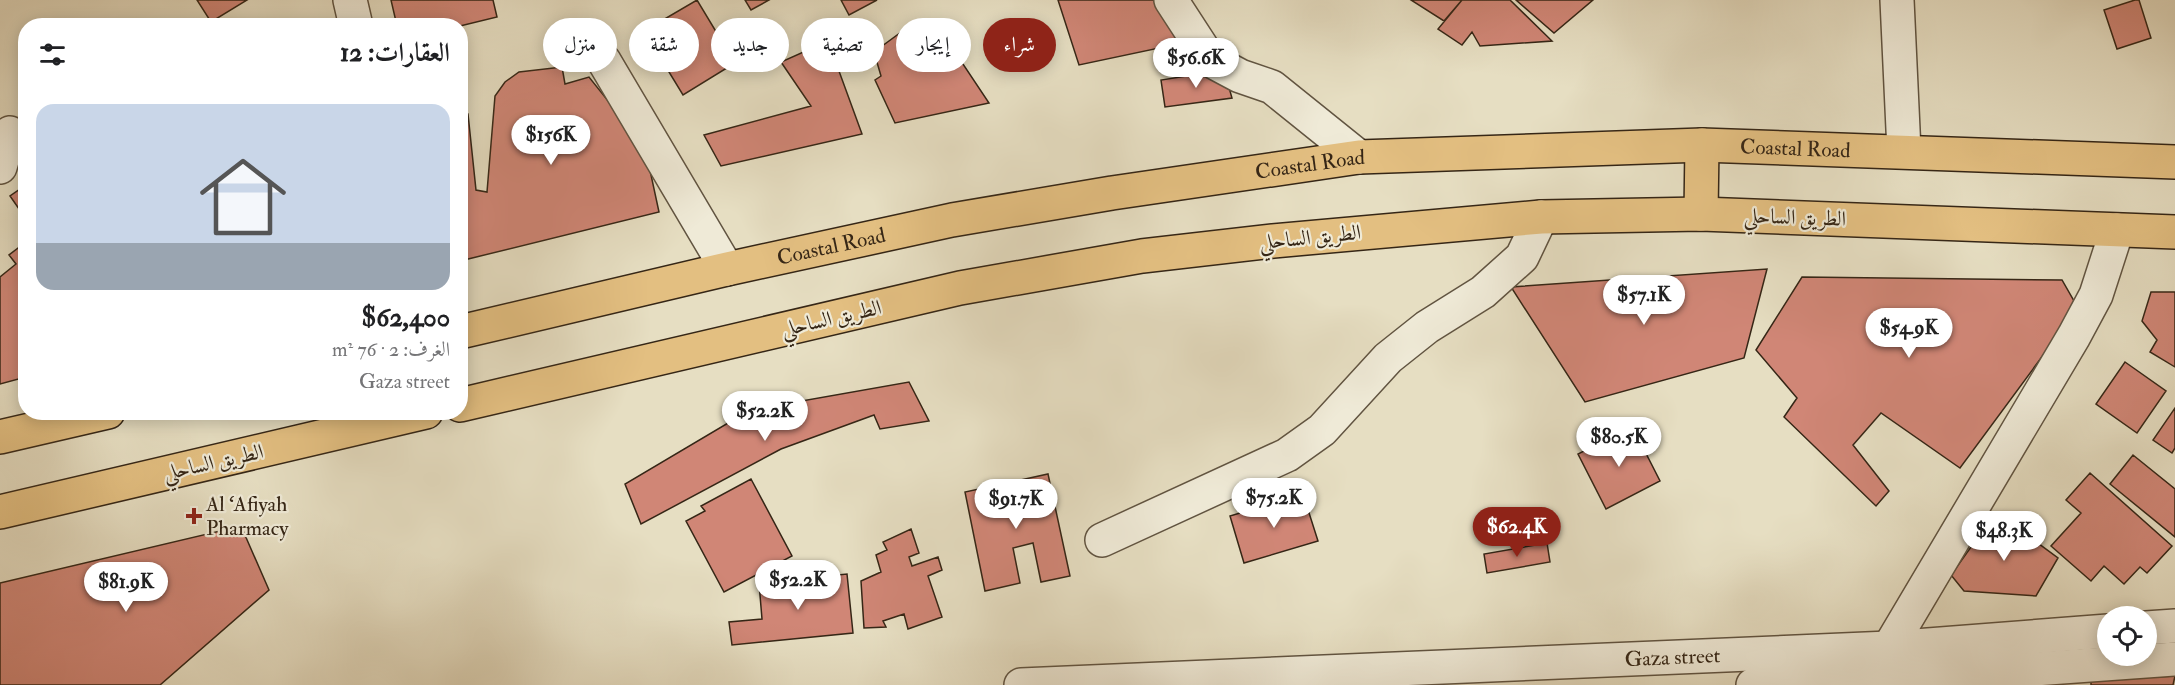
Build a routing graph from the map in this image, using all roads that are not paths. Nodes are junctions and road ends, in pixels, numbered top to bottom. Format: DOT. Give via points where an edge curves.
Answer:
graph roads {
  1 [pos="350,0"];
  2 [pos="1171,0"];
  3 [pos="1894,4"];
  4 [pos="354,18"];
  5 [pos="611,72"];
  6 [pos="10,133"];
  7 [pos="1702,145"];
  8 [pos="1904,151"];
  9 [pos="1359,157"];
  10 [pos="2175,162"];
  11 [pos="0,167"];
  12 [pos="1701,214"];
  13 [pos="1542,217"];
  14 [pos="2117,230"];
  15 [pos="2173,233"];
  16 [pos="728,269"];
  17 [pos="468,330"];
  18 [pos="468,403"];
  19 [pos="73,420"];
  20 [pos="392,420"];
  21 [pos="0,437"];
  22 [pos="0,512"];
  23 [pos="1102,540"];
  24 [pos="2175,626"];
  25 [pos="2157,627"];
  26 [pos="2097,633"];
  27 [pos="2175,659"];
  28 [pos="1892,671"];
  29 [pos="1021,685"];
  30 [pos="1753,685"];
  1 -- 4 [label="street"];
  2 -- 9 [label="street" via="1210,60 1272,87"];
  3 -- 8 [label="street"];
  5 -- 16 [label="street"];
  6 -- 11 [label="street"];
  7 -- 8 [label="highway, Coastal Road"];
  7 -- 9 [label="highway, Coastal Road"];
  7 -- 12 [label="highway"];
  8 -- 10 [label="highway, Coastal Road"];
  9 -- 16 [label="highway, Coastal Road" via="952,220"];
  12 -- 13 [label="highway, الطريق الساحلي"];
  12 -- 14 [label="highway, الطريق الساحلي"];
  13 -- 18 [label="highway, الطريق الساحلي" via="1142,256 960,288"];
  13 -- 23 [label="street" via="1522,258 1483,292 1426,327 1388,358 1322,430 1287,455"];
  14 -- 15 [label="highway, الطريق الساحلي"];
  14 -- 28 [label="street" via="2096,295"];
  16 -- 17 [label="highway, Coastal Road"];
  19 -- 21 [label="highway"];
  20 -- 22 [label="highway, الطريق الساحلي"];
  24 -- 25 [label="street"];
  26 -- 28 [label="street, Gaza street"];
  27 -- 28 [label="street, Gaza street"];
  28 -- 29 [label="street, Gaza street"];
  28 -- 30 [label="street, Gaza street"];
}
